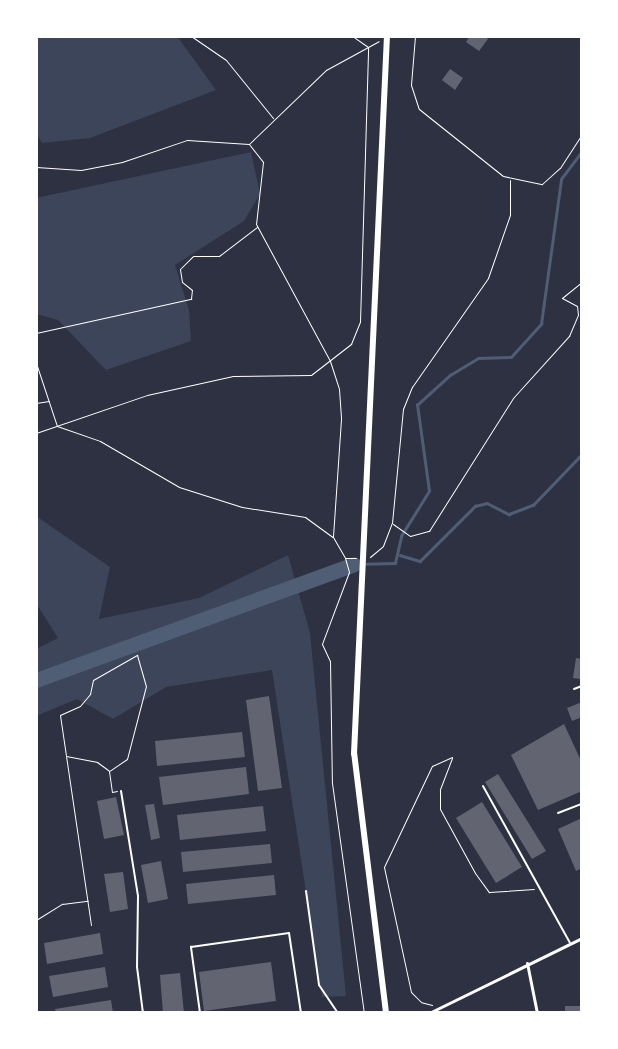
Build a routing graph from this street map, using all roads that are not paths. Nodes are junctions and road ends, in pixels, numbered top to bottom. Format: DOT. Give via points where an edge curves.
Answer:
graph roads {
  1 [pos="387,37"];
  2 [pos="582,686"];
  3 [pos="574,689"];
  4 [pos="483,786"];
  5 [pos="121,791"];
  6 [pos="582,804"];
  7 [pos="558,813"];
  8 [pos="306,891"];
  9 [pos="582,938"];
  10 [pos="570,943"];
  11 [pos="527,963"];
  12 [pos="143,1013"];
  13 [pos="200,1013"];
  14 [pos="300,1013"];
  15 [pos="338,1013"];
  16 [pos="386,1013"];
  17 [pos="429,1013"];
  18 [pos="537,1013"];
  1 -- 16 [label="main road" via="354,754"];
  2 -- 3 [label="lane"];
  4 -- 10 [label="lane"];
  5 -- 12 [label="lane" via="138,896 137,967"];
  6 -- 7 [label="lane"];
  8 -- 15 [label="lane" via="319,985"];
  9 -- 10 [label="street"];
  10 -- 11 [label="street"];
  11 -- 17 [label="street"];
  11 -- 18 [label="street"];
  13 -- 14 [label="lane" via="191,947 289,933"];
}
